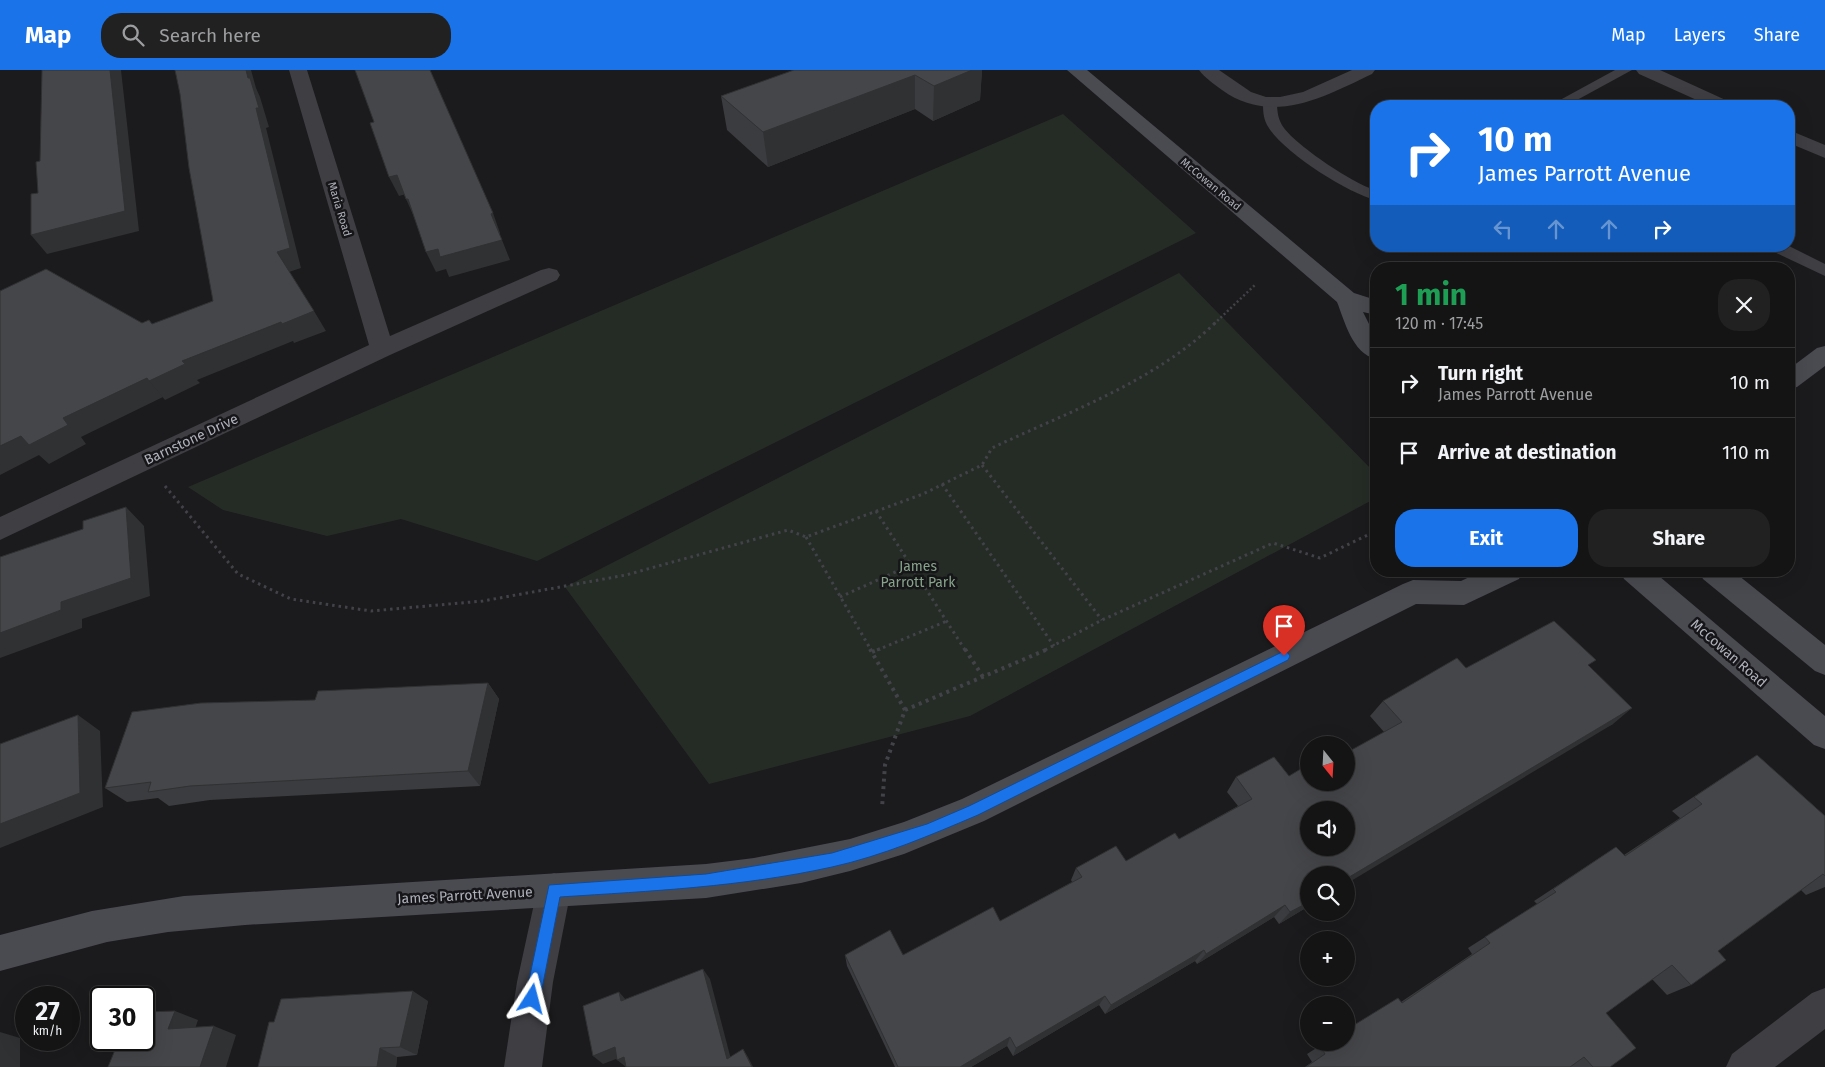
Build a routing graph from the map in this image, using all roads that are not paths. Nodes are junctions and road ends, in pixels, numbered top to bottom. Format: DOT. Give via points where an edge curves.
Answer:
graph roads {
  1 [pos="298,70"];
  2 [pos="1076,70"];
  3 [pos="1208,70"];
  4 [pos="1366,70"];
  5 [pos="1625,70"];
  6 [pos="1645,70"];
  7 [pos="1568,100"];
  8 [pos="1711,100"];
  9 [pos="1270,102"];
  10 [pos="1795,139"];
  11 [pos="1825,152"];
  12 [pos="1370,194"];
  13 [pos="1787,252"];
  14 [pos="1825,272"];
  15 [pos="549,275"];
  16 [pos="1346,298"];
  17 [pos="1370,306"];
  18 [pos="1370,346"];
  19 [pos="382,349"];
  20 [pos="1825,354"];
  21 [pos="1795,376"];
  22 [pos="0,529"];
  23 [pos="1497,577"];
  24 [pos="1641,577"];
  25 [pos="1720,577"];
  26 [pos="1419,582"];
  27 [pos="1825,662"];
  28 [pos="1825,735"];
  29 [pos="554,890"];
  30 [pos="0,953"];
  31 [pos="1825,1006"];
  32 [pos="523,1067"];
  33 [pos="1744,1067"];
  1 -- 19 [label="street, Maria Road"];
  2 -- 16 [label="street, McCowan Road"];
  3 -- 9 [label="street" via="1237,91"];
  4 -- 9 [label="street" via="1303,99"];
  5 -- 7 [label="lane"];
  6 -- 8 [label="street"];
  9 -- 12 [label="lane" via="1270,117 1282,135 1351,185"];
  10 -- 11 [label="street"];
  13 -- 14 [label="lane"];
  15 -- 19 [label="street, Barnstone Drive"];
  16 -- 17 [label="street, McCowan Road"];
  16 -- 18 [label="street, McCowan Road"];
  19 -- 22 [label="street, Barnstone Drive"];
  20 -- 21 [label="street"];
  23 -- 26 [label="street, James Parrott Avenue" via="1464,593"];
  24 -- 28 [label="street, McCowan Road"];
  25 -- 27 [label="street"];
  26 -- 29 [label="street, James Parrott Avenue" via="929,830 832,860 706,881"];
  29 -- 30 [label="street, James Parrott Avenue" via="185,914 57,936"];
  29 -- 32 [label="street" via="535,982"];
  31 -- 33 [label="street"];
}
